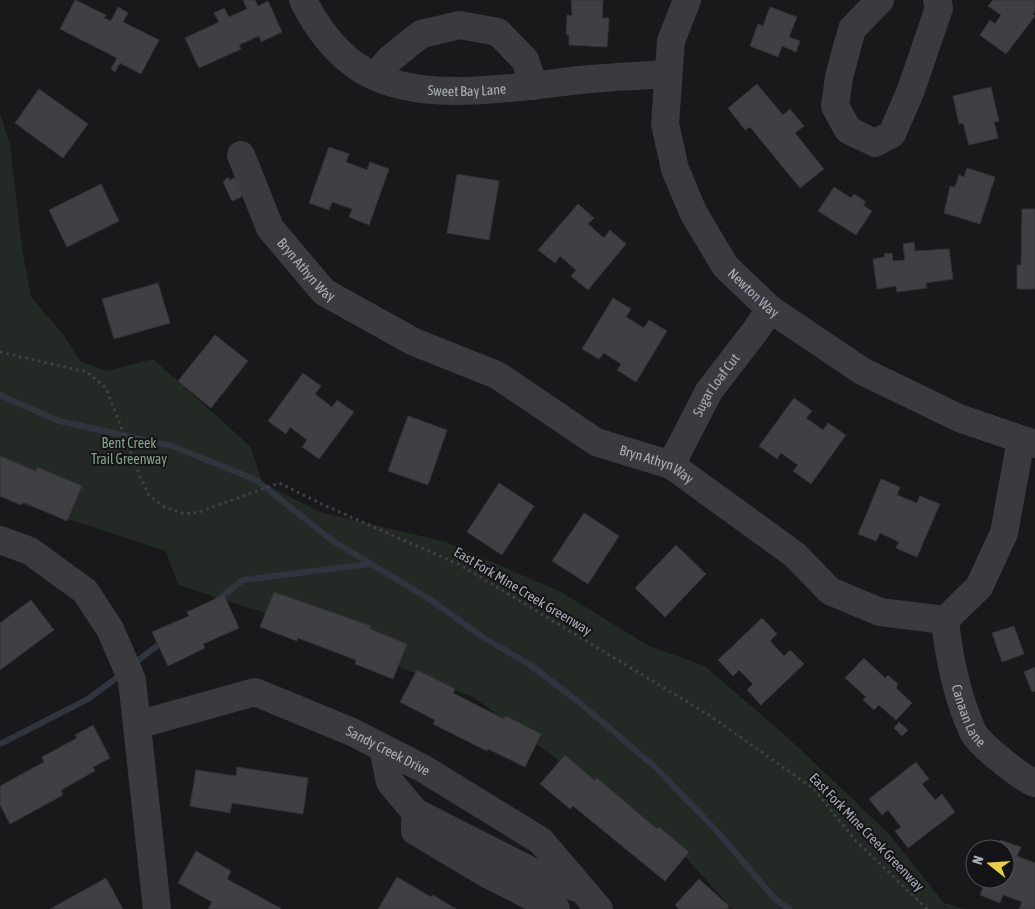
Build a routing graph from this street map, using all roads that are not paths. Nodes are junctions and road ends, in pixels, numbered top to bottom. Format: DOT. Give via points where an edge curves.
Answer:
graph roads {
  1 [pos="303,0"];
  2 [pos="687,0"];
  3 [pos="880,0"];
  4 [pos="938,4"];
  5 [pos="667,74"];
  6 [pos="375,76"];
  7 [pos="534,86"];
  8 [pos="241,155"];
  9 [pos="770,309"];
  10 [pos="1028,442"];
  11 [pos="672,465"];
  12 [pos="0,540"];
  13 [pos="944,620"];
  14 [pos="137,725"];
  15 [pos="384,748"];
  16 [pos="1035,783"];
  17 [pos="416,812"];
  18 [pos="591,899"];
  19 [pos="157,909"];
  20 [pos="556,909"];
  1 -- 6 [label="street, Sweet Bay Lane" via="335,49"];
  2 -- 5 [label="street, Newton Way" via="671,41"];
  3 -- 4 [label="street" via="852,29 835,106 848,130 875,142 892,134 911,90"];
  5 -- 7 [label="street, Sweet Bay Lane"];
  5 -- 9 [label="street, Newton Way" via="665,124 675,169 692,212 725,266"];
  6 -- 7 [label="street, Sweet Bay Lane" via="386,82 419,88 481,92"];
  6 -- 7 [label="street" via="390,59 422,34 460,25 498,32 525,60"];
  8 -- 11 [label="street, Bryn Athyn Way" via="270,228 324,292 414,342 497,375 596,442"];
  9 -- 10 [label="street, Newton Way" via="862,371 959,418"];
  9 -- 11 [label="street, Sugar Loaf Cut" via="709,391"];
  10 -- 13 [label="street" via="1004,533 979,587"];
  11 -- 13 [label="street, Bryn Athyn Way" via="795,555 830,591 880,612"];
  12 -- 14 [label="street" via="30,551 85,591 110,629 132,680"];
  13 -- 16 [label="street, Canaan Lane" via="950,663 974,734 1004,763"];
  14 -- 15 [label="street, Sandy Creek Drive" via="255,692"];
  14 -- 19 [label="street"];
  15 -- 17 [label="street" via="390,782"];
  15 -- 18 [label="street, Sandy Creek Drive" via="541,841"];
  17 -- 18 [label="street"];
  17 -- 20 [label="street" via="415,831 487,874"];
}
